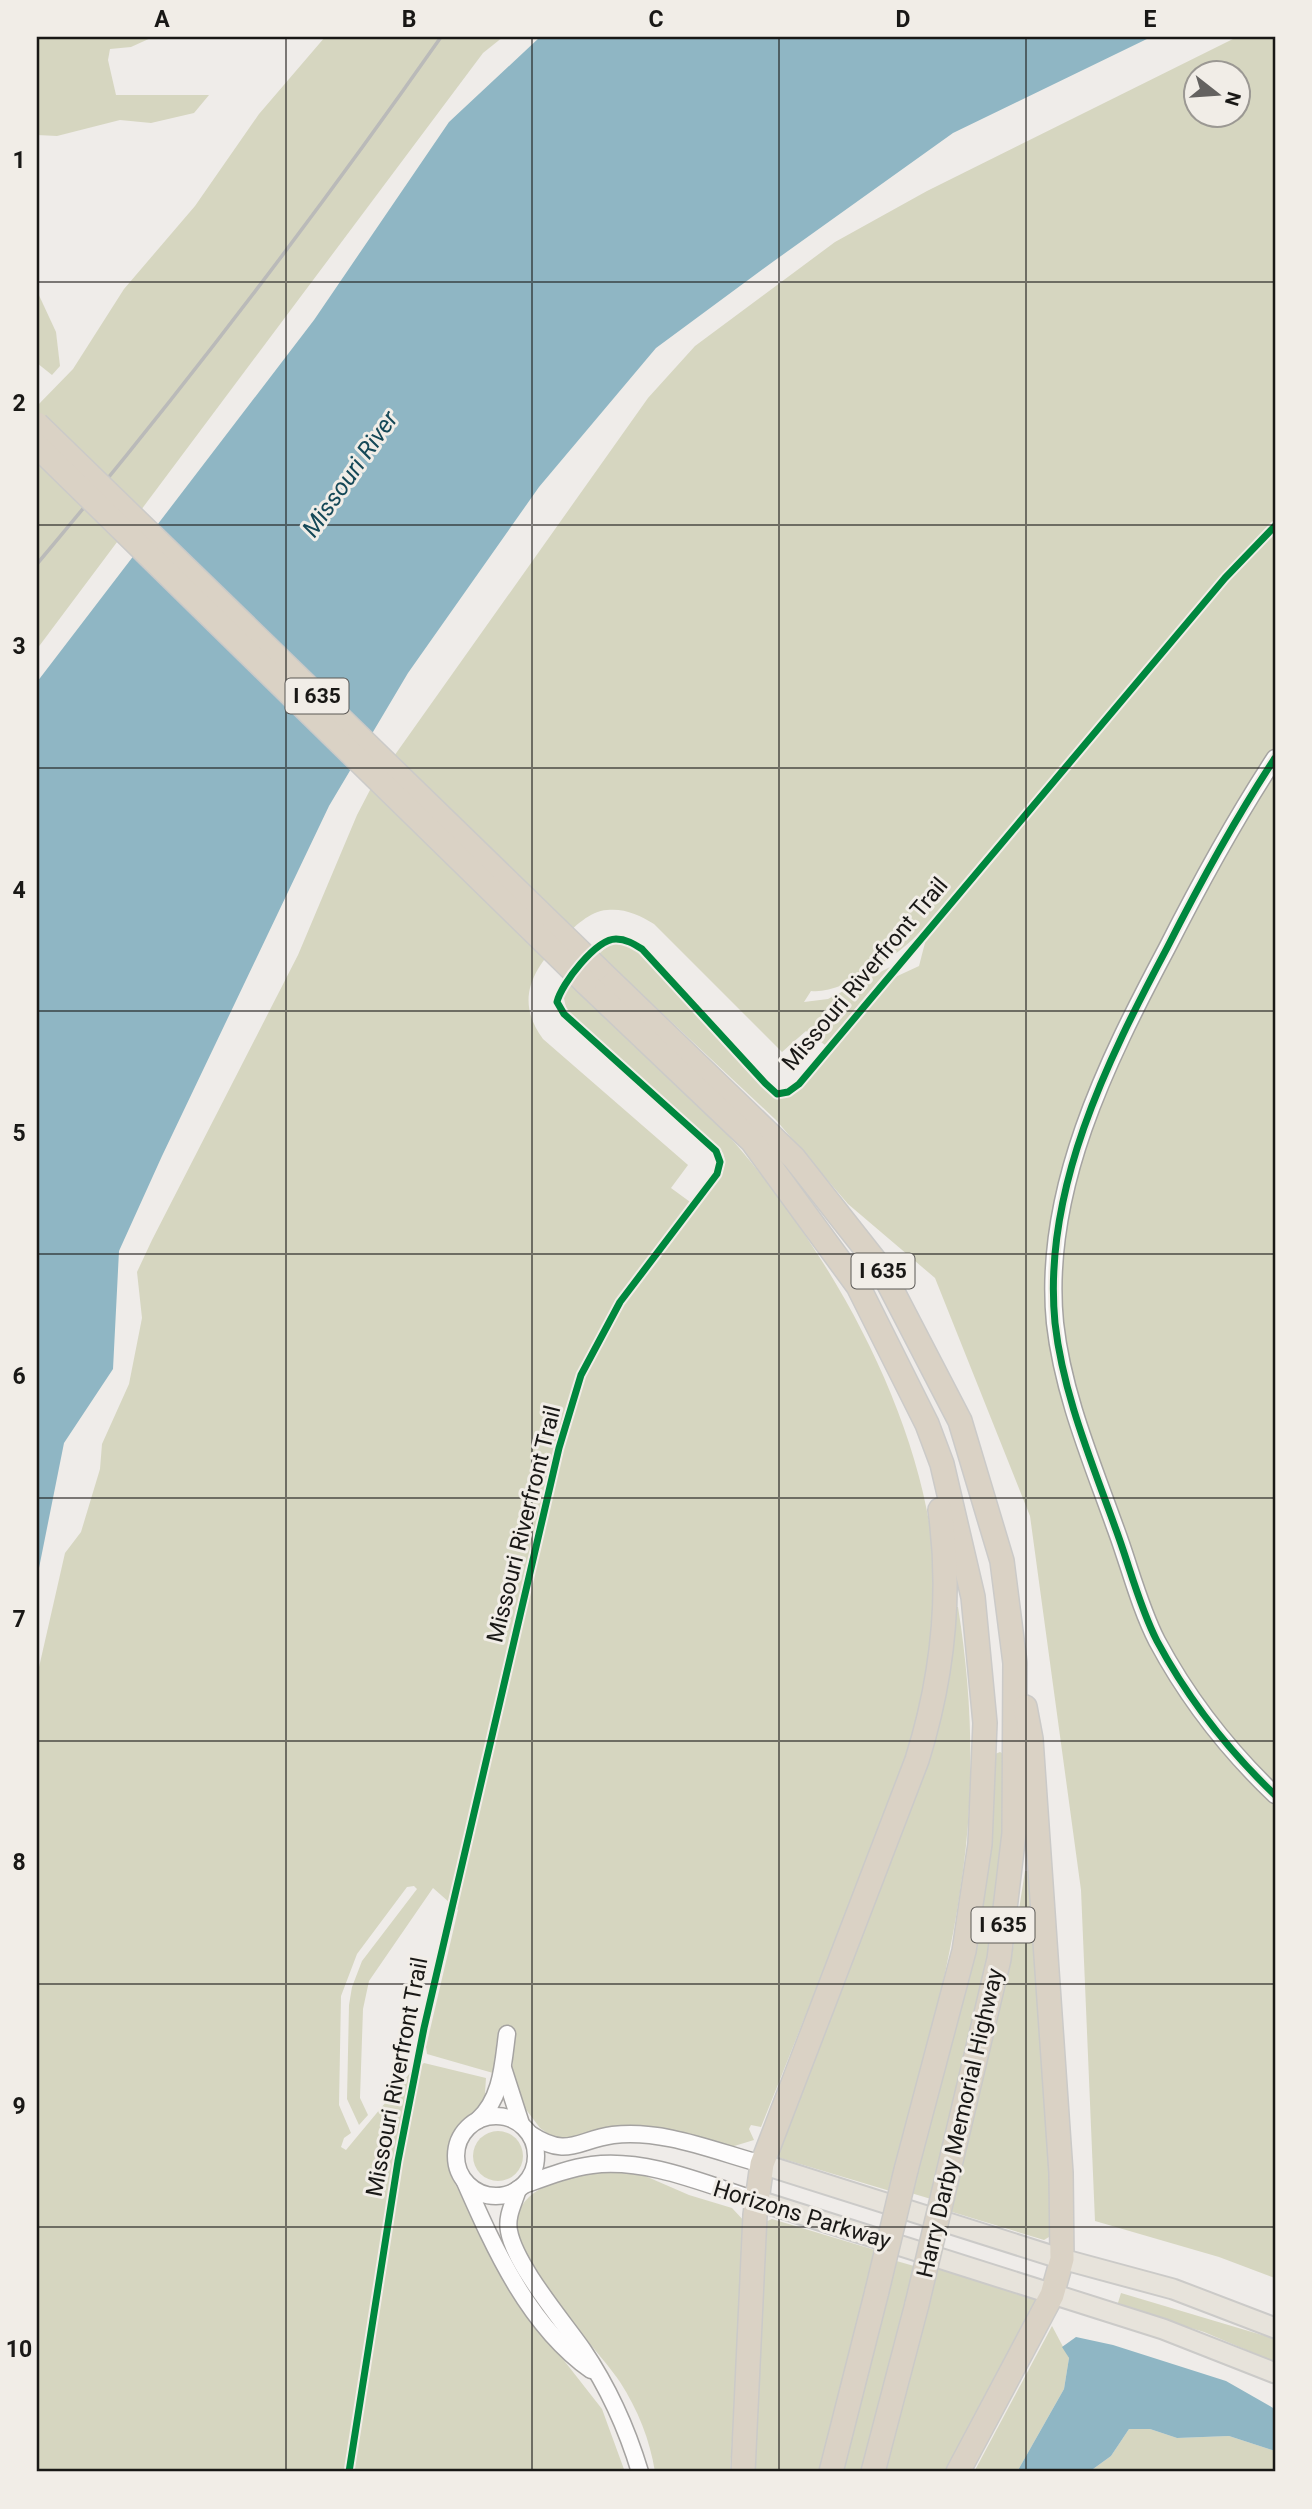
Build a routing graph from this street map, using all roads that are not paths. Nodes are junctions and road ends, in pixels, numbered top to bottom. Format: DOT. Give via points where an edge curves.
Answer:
graph roads {
  1 [pos="37,424"];
  2 [pos="37,446"];
  3 [pos="1275,758"];
  4 [pos="591,975"];
  5 [pos="927,1424"];
  6 [pos="1016,1663"];
  7 [pos="1275,1796"];
  8 [pos="507,2034"];
  9 [pos="503,2068"];
  10 [pos="477,2121"];
  11 [pos="525,2129"];
  12 [pos="762,2164"];
  13 [pos="462,2177"];
  14 [pos="521,2187"];
  15 [pos="757,2200"];
  16 [pos="1062,2259"];
  17 [pos="1052,2295"];
  18 [pos="1275,2328"];
  19 [pos="596,2373"];
  20 [pos="1275,2373"];
  21 [pos="640,2472"];
  22 [pos="743,2472"];
  23 [pos="831,2472"];
  24 [pos="873,2472"];
  25 [pos="958,2472"];
  1 -- 4 [label="highway, Harry Darby Memorial Highway / I 635, bridge"];
  2 -- 4 [label="highway, Harry Darby Memorial Highway / I 635, bridge"];
  3 -- 7 [label="street" via="1201,881 1101,1083 1067,1181 1056,1265 1055,1320 1062,1372 1075,1415 1156,1639 1235,1757"];
  4 -- 5 [label="highway, Harry Darby Memorial Highway / I 635" via="752,1141 858,1286"];
  4 -- 6 [label="highway, Harry Darby Memorial Highway / I 635" via="794,1158 880,1267 960,1421 1002,1561"];
  5 -- 12 [label="highway" via="946,1592 944,1651 933,1709"];
  5 -- 23 [label="highway, Harry Darby Memorial Highway / I 635, bridge" via="942,1465 973,1597 985,1723 980,1844 964,1951"];
  6 -- 16 [label="highway" via="1031,1739 1061,2173"];
  6 -- 24 [label="highway, Harry Darby Memorial Highway / I 635, bridge" via="1014,1833 999,1959"];
  8 -- 9 [label="street"];
  9 -- 10 [label="street" via="490,2106"];
  9 -- 11 [label="street"];
  10 -- 11 [label="street" via="500,2116"];
  10 -- 13 [label="street" via="467,2129 457,2152"];
  11 -- 12 [label="street, Horizons Parkway" via="540,2141 571,2148 610,2135 639,2133"];
  11 -- 14 [label="street" via="536,2161"];
  12 -- 15 [label="highway"];
  12 -- 16 [label="main road, Horizons Parkway"];
  13 -- 14 [label="street" via="494,2196"];
  13 -- 19 [label="street" via="501,2259 537,2316 566,2352"];
  14 -- 15 [label="street, Horizons Parkway" via="592,2165 618,2164 649,2168"];
  14 -- 19 [label="street" via="509,2215 512,2242"];
  15 -- 17 [label="main road, Horizons Parkway"];
  15 -- 22 [label="highway"];
  16 -- 17 [label="highway"];
  16 -- 18 [label="main road, Horizons Parkway" via="1173,2289"];
  17 -- 20 [label="main road, Horizons Parkway" via="1184,2336"];
  17 -- 25 [label="highway"];
  19 -- 21 [label="street" via="631,2441"];
}
